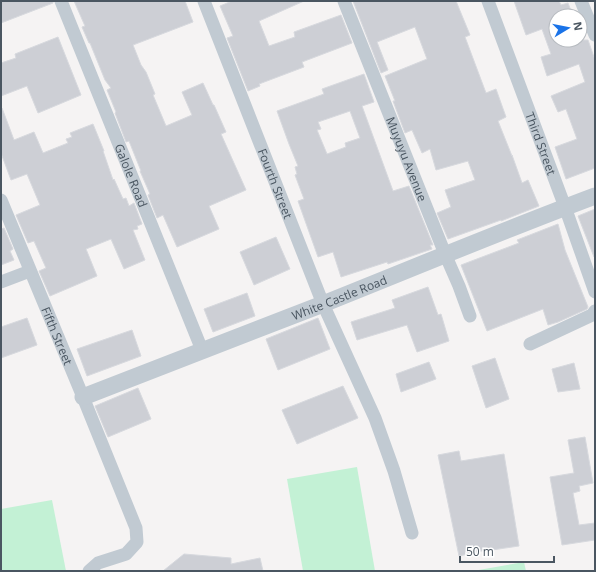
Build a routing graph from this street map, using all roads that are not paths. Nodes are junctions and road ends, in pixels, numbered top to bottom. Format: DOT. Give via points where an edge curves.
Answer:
graph roads {
  1 [pos="61,1"];
  2 [pos="204,1"];
  3 [pos="344,1"];
  4 [pos="488,1"];
  5 [pos="581,1"];
  6 [pos="595,35"];
  7 [pos="595,196"];
  8 [pos="1,200"];
  9 [pos="565,207"];
  10 [pos="445,254"];
  11 [pos="30,271"];
  12 [pos="1,282"];
  13 [pos="594,289"];
  14 [pos="323,304"];
  15 [pos="595,311"];
  16 [pos="470,316"];
  17 [pos="530,344"];
  18 [pos="202,350"];
  19 [pos="83,398"];
  20 [pos="412,533"];
  21 [pos="89,571"];
  1 -- 18 [label="street, Galole Road"];
  2 -- 14 [label="street, Fourth Street"];
  3 -- 10 [label="street, Muyuyu Avenue"];
  4 -- 9 [label="street, Third Street"];
  5 -- 6 [label="street"];
  7 -- 9 [label="street, White Castle Road"];
  8 -- 11 [label="street, Fifth Street"];
  9 -- 10 [label="street, White Castle Road"];
  9 -- 13 [label="street, Third Street"];
  10 -- 14 [label="street, White Castle Road"];
  10 -- 16 [label="street, Muyuyu Avenue"];
  11 -- 12 [label="street"];
  11 -- 19 [label="street, Fifth Street"];
  14 -- 18 [label="street, White Castle Road"];
  14 -- 20 [label="street, Fourth Street" via="375,418"];
  15 -- 17 [label="street" via="592,315"];
  18 -- 19 [label="street, White Castle Road"];
  19 -- 21 [label="street, Fifth Street" via="136,528 137,542 126,554 98,563"];
}
